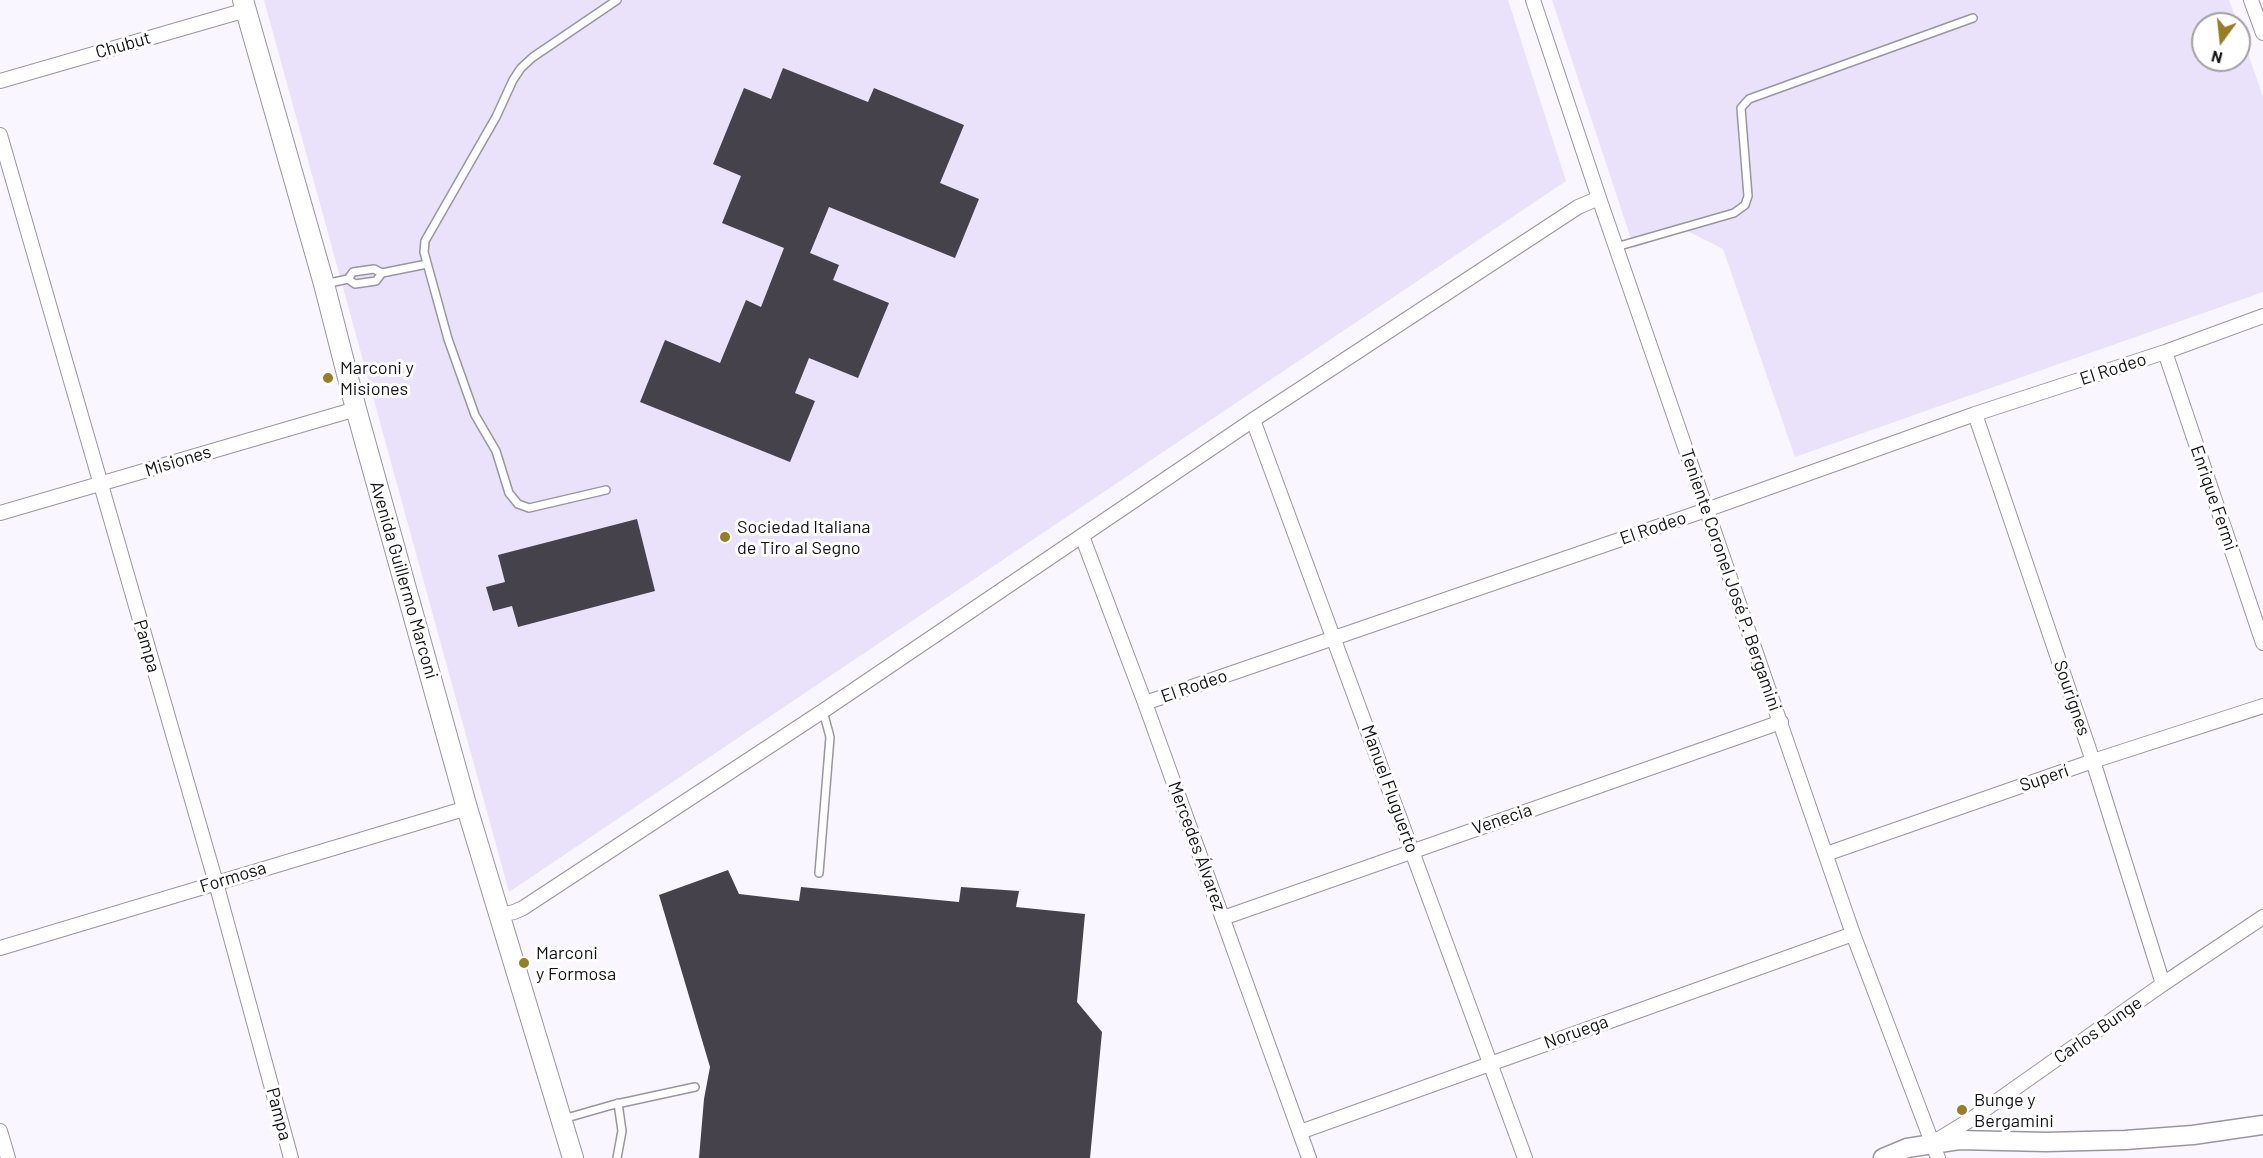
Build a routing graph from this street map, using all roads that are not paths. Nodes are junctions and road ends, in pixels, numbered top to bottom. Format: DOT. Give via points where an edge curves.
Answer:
graph roads {
  1 [pos="617,0"];
  2 [pos="1533,0"];
  3 [pos="2251,0"];
  4 [pos="244,5"];
  5 [pos="1972,18"];
  6 [pos="2263,33"];
  7 [pos="0,81"];
  8 [pos="0,135"];
  9 [pos="1599,198"];
  10 [pos="1616,247"];
  11 [pos="427,264"];
  12 [pos="382,273"];
  13 [pos="348,279"];
  14 [pos="324,284"];
  15 [pos="2263,316"];
  16 [pos="2165,352"];
  17 [pos="356,409"];
  18 [pos="1975,414"];
  19 [pos="1253,420"];
  20 [pos="100,485"];
  21 [pos="606,490"];
  22 [pos="1706,510"];
  23 [pos="0,513"];
  24 [pos="1082,536"];
  25 [pos="1335,637"];
  26 [pos="2263,643"];
  27 [pos="1145,703"];
  28 [pos="2263,705"];
  29 [pos="823,711"];
  30 [pos="1781,722"];
  31 [pos="2093,761"];
  32 [pos="467,808"];
  33 [pos="1412,850"];
  34 [pos="1826,854"];
  35 [pos="819,873"];
  36 [pos="216,883"];
  37 [pos="498,915"];
  38 [pos="2263,917"];
  39 [pos="1223,918"];
  40 [pos="1853,934"];
  41 [pos="0,948"];
  42 [pos="2163,984"];
  43 [pos="1490,1063"];
  44 [pos="695,1087"];
  45 [pos="618,1103"];
  46 [pos="561,1120"];
  47 [pos="2263,1125"];
  48 [pos="0,1131"];
  49 [pos="1300,1132"];
  50 [pos="1935,1150"];
  51 [pos="8,1158"];
  52 [pos="291,1158"];
  53 [pos="573,1158"];
  54 [pos="617,1158"];
  55 [pos="1310,1158"];
  56 [pos="1525,1158"];
  57 [pos="1883,1158"];
  1 -- 11 [label="lane" via="521,68 425,241"];
  2 -- 9 [label="street, Teniente Coronel José P. Bergamini"];
  3 -- 6 [label="street"];
  4 -- 7 [label="street, Chubut"];
  4 -- 14 [label="main road, Avenida Guillermo Marconi"];
  5 -- 10 [label="lane" via="1749,99 1741,108 1748,196 1745,205 1734,213"];
  8 -- 20 [label="street, Pampa"];
  9 -- 10 [label="street, Teniente Coronel José P. Bergamini"];
  9 -- 19 [label="street" via="1578,207"];
  10 -- 22 [label="street, Teniente Coronel José P. Bergamini"];
  11 -- 12 [label="lane"];
  11 -- 21 [label="lane" via="475,415 496,451 509,493 518,504 529,508"];
  12 -- 13 [label="lane" via="362,270 353,272"];
  12 -- 13 [label="lane" via="376,281 355,284"];
  13 -- 14 [label="lane"];
  14 -- 17 [label="main road, Avenida Guillermo Marconi"];
  15 -- 16 [label="street, El Rodeo"];
  16 -- 18 [label="street, El Rodeo"];
  16 -- 26 [label="street, Enrique Fermi"];
  17 -- 20 [label="street, Misiones"];
  17 -- 32 [label="main road, Avenida Guillermo Marconi"];
  18 -- 22 [label="street, El Rodeo"];
  18 -- 31 [label="street, Sourignes"];
  19 -- 24 [label="street"];
  19 -- 25 [label="street, Manuel Fluguerto"];
  20 -- 23 [label="street, Misiones"];
  20 -- 36 [label="street, Pampa"];
  22 -- 25 [label="street, El Rodeo"];
  22 -- 30 [label="street, Teniente Coronel José P. Bergamini"];
  24 -- 27 [label="street, Mercedes Álvarez"];
  24 -- 29 [label="street"];
  25 -- 27 [label="street, El Rodeo"];
  25 -- 33 [label="street, Manuel Fluguerto"];
  27 -- 39 [label="street, Mercedes Álvarez"];
  28 -- 31 [label="street, Superí"];
  29 -- 35 [label="lane" via="830,737"];
  29 -- 37 [label="street" via="524,908"];
  30 -- 33 [label="street, Venecia"];
  30 -- 34 [label="street, Teniente Coronel José P. Bergamini"];
  31 -- 34 [label="street, Superí"];
  31 -- 42 [label="street, Sourignes"];
  32 -- 36 [label="street, Formosa"];
  32 -- 37 [label="main road, Avenida Guillermo Marconi"];
  33 -- 39 [label="street, Venecia"];
  33 -- 43 [label="street, Manuel Fluguerto"];
  34 -- 40 [label="street, Teniente Coronel José P. Bergamini"];
  36 -- 41 [label="street, Formosa"];
  36 -- 52 [label="street, Pampa"];
  37 -- 46 [label="main road, Avenida Guillermo Marconi"];
  38 -- 42 [label="street, Carlos Bunge"];
  39 -- 49 [label="street, Mercedes Álvarez"];
  40 -- 43 [label="street, Noruega"];
  40 -- 50 [label="street, Teniente Coronel José P. Bergamini"];
  42 -- 50 [label="street, Carlos Bunge" via="1970,1120"];
  43 -- 49 [label="street, Noruega"];
  43 -- 56 [label="street, Manuel Fluguerto"];
  44 -- 45 [label="lane"];
  45 -- 46 [label="lane"];
  45 -- 54 [label="lane" via="622,1131"];
  46 -- 53 [label="main road, Avenida Guillermo Marconi"];
  47 -- 50 [label="street" via="2193,1136 2125,1140 1959,1140"];
  48 -- 51 [label="street"];
  49 -- 55 [label="street, Mercedes Álvarez"];
  50 -- 57 [label="street" via="1907,1148"];
}
